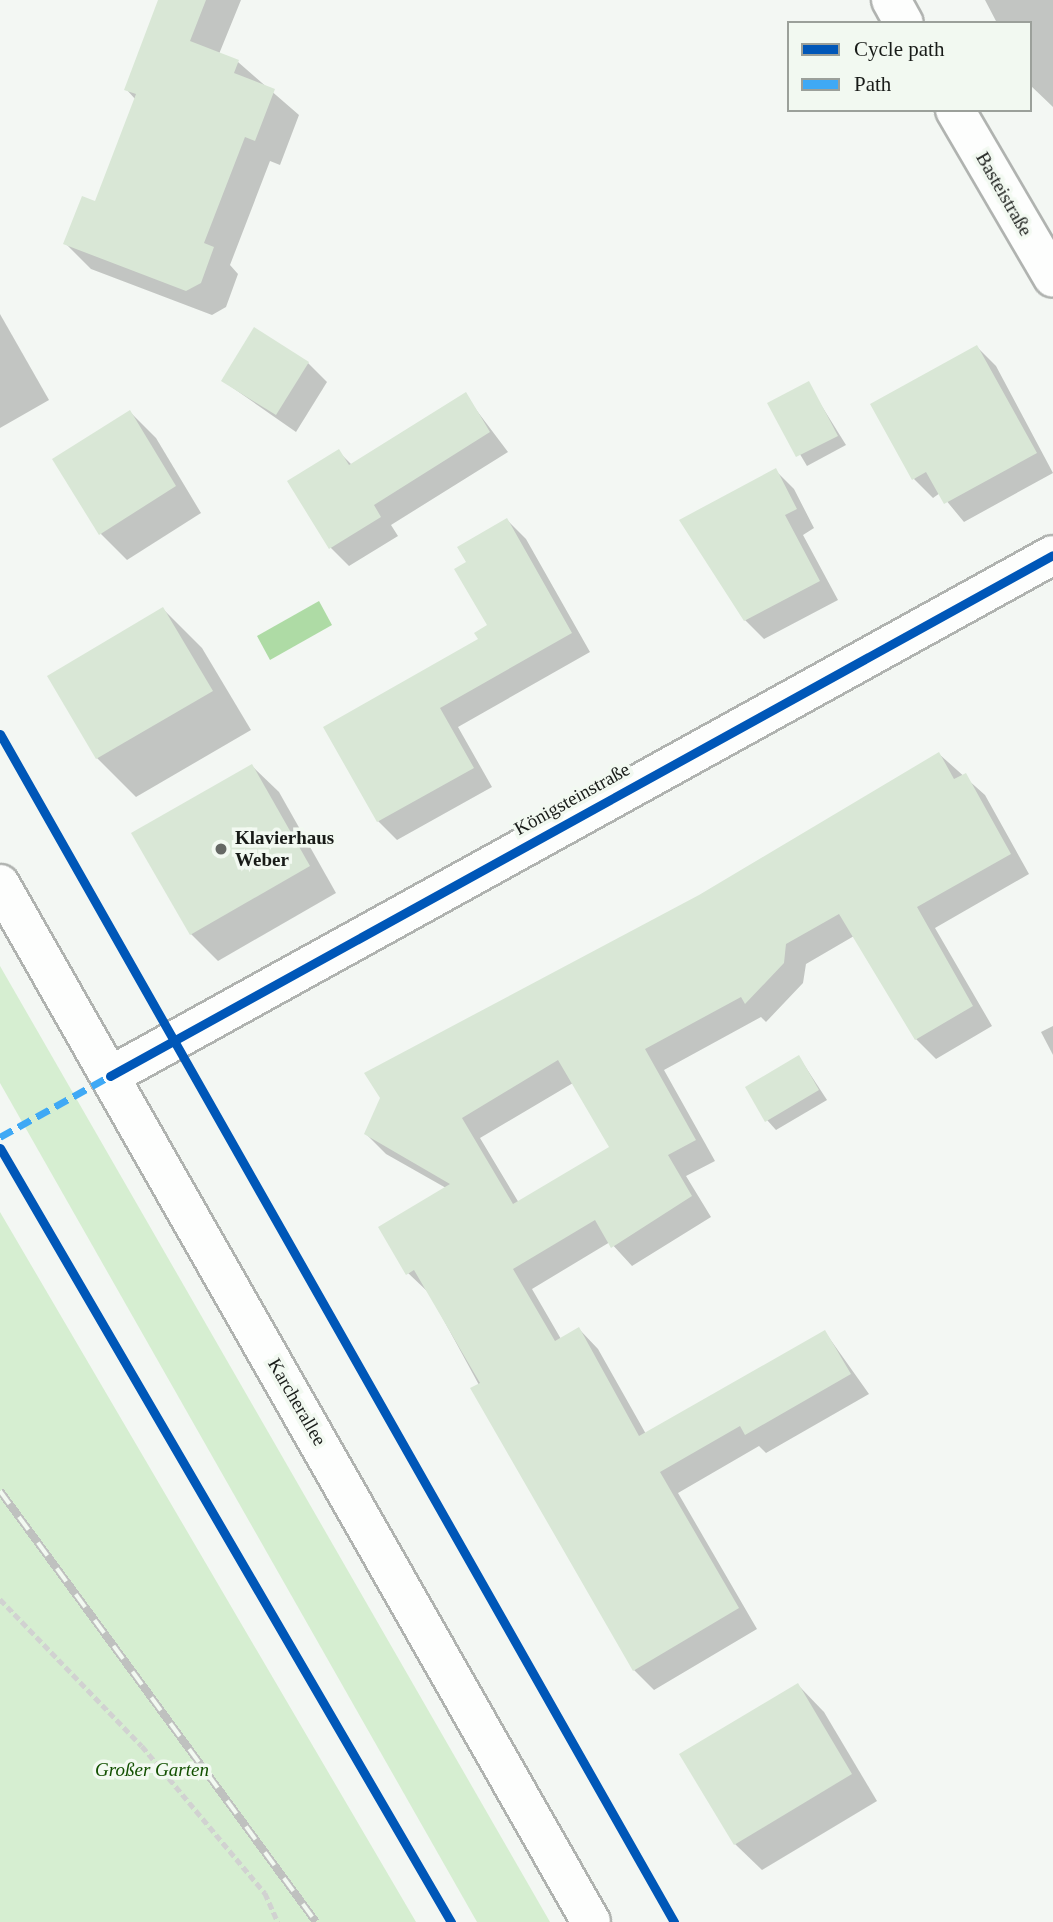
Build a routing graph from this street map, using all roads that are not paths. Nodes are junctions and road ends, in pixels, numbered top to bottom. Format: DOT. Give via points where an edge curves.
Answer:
graph roads {
  1 [pos="891,0"];
  2 [pos="903,21"];
  3 [pos="956,112"];
  4 [pos="1053,278"];
  5 [pos="1053,555"];
  6 [pos="0,884"];
  7 [pos="110,1076"];
  8 [pos="591,1922"];
  1 -- 2 [label="street"];
  3 -- 4 [label="street, Basteistraße"];
  5 -- 7 [label="street, Königsteinstraße"];
  6 -- 7 [label="street, Karcherallee"];
  7 -- 8 [label="street, Karcherallee"];
}
